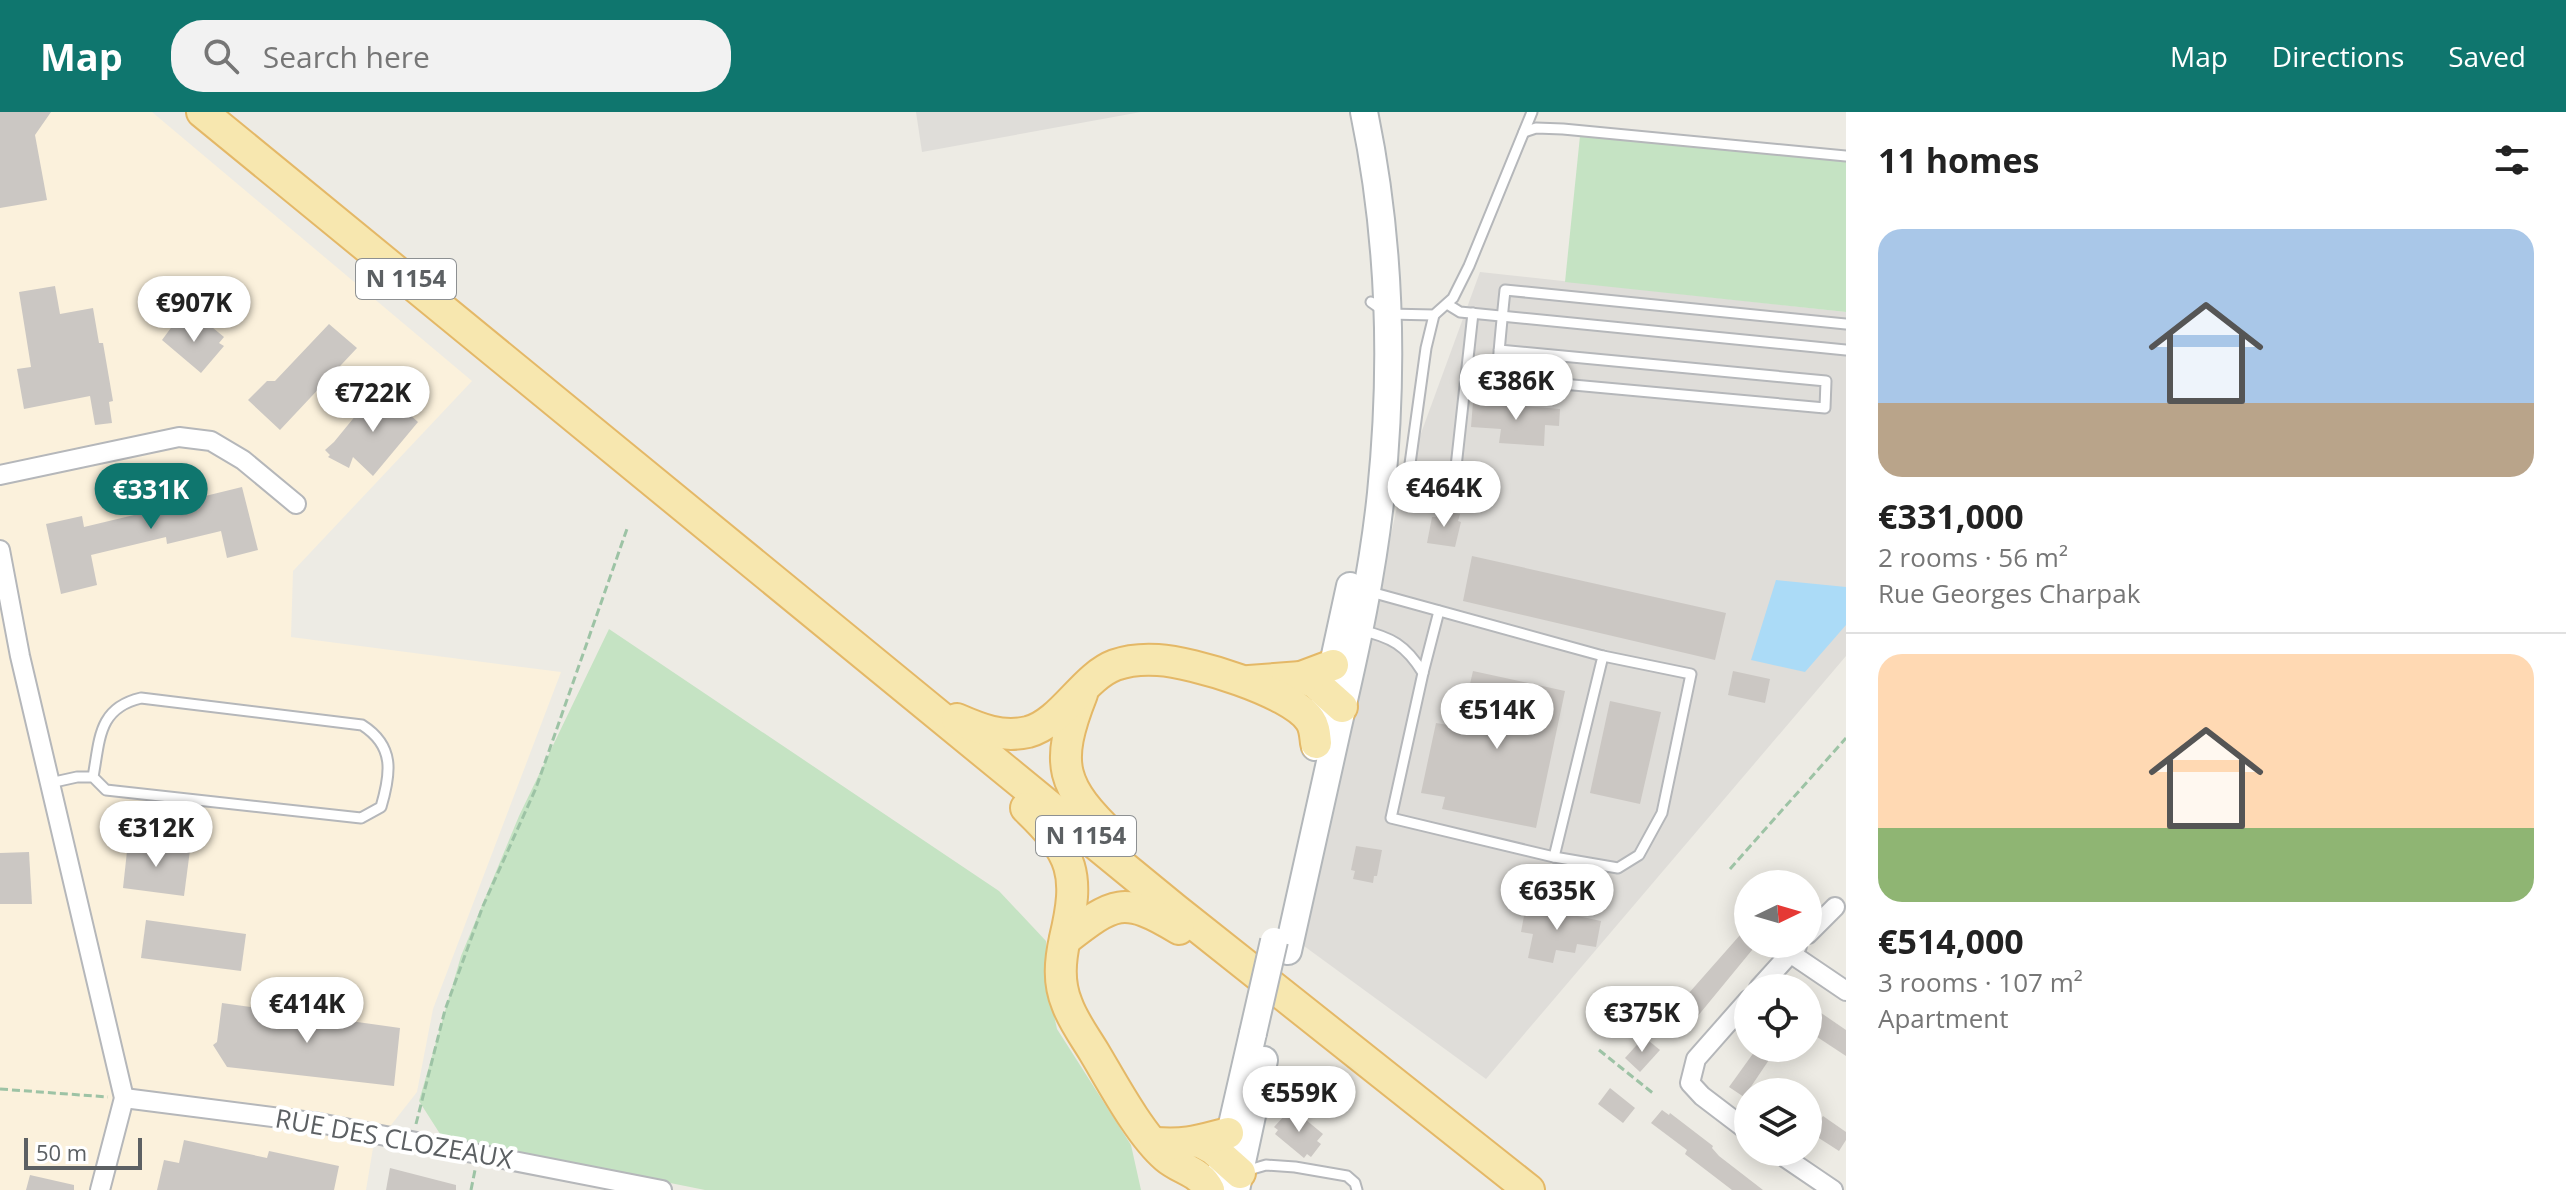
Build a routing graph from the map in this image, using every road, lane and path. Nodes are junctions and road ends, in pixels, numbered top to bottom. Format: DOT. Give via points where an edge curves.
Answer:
graph roads {
  1 [pos="202,112"];
  2 [pos="1357,112"];
  3 [pos="1364,112"];
  4 [pos="1532,112"];
  5 [pos="1524,132"];
  6 [pos="1846,156"];
  7 [pos="1447,304"];
  8 [pos="1379,312"];
  9 [pos="1473,313"];
  10 [pos="1434,315"];
  11 [pos="1503,316"];
  12 [pos="1846,324"];
  13 [pos="1499,350"];
  14 [pos="1846,350"];
  15 [pos="1409,471"];
  16 [pos="0,475"];
  17 [pos="1454,485"];
  18 [pos="1477,489"];
  19 [pos="1381,495"];
  20 [pos="296,504"];
  21 [pos="628,526"];
  22 [pos="0,550"];
  23 [pos="1356,599"];
  24 [pos="1439,611"];
  25 [pos="1372,633"];
  26 [pos="1603,656"];
  27 [pos="1423,673"];
  28 [pos="1084,690"];
  29 [pos="1321,694"];
  30 [pos="929,707"];
  31 [pos="1846,738"];
  32 [pos="1316,743"];
  33 [pos="996,762"];
  34 [pos="93,777"];
  35 [pos="50,783"];
  36 [pos="1554,857"];
  37 [pos="1730,869"];
  38 [pos="1835,907"];
  39 [pos="1175,909"];
  40 [pos="1822,920"];
  41 [pos="1065,940"];
  42 [pos="1216,940"];
  43 [pos="1281,946"];
  44 [pos="1785,958"];
  45 [pos="1806,958"];
  46 [pos="1771,974"];
  47 [pos="1846,991"];
  48 [pos="1734,1016"];
  49 [pos="1261,1037"];
  50 [pos="1599,1050"];
  51 [pos="0,1089"];
  52 [pos="1654,1094"];
  53 [pos="124,1098"];
  54 [pos="1734,1120"];
  55 [pos="412,1139"];
  56 [pos="1798,1166"];
  57 [pos="1219,1169"];
  58 [pos="100,1190"];
  59 [pos="662,1190"];
  60 [pos="1357,1190"];
  61 [pos="1529,1190"];
  62 [pos="1833,1190"];
  1 -- 30 [label="main road, N 1154"];
  2 -- 8 [label="main road"];
  3 -- 8 [label="main road" via="1383,229"];
  4 -- 5 [label="lane"];
  5 -- 6 [label="lane" via="1563,129"];
  5 -- 7 [label="lane" via="1469,266"];
  7 -- 9 [label="lane"];
  7 -- 10 [label="lane"];
  8 -- 10 [label="lane"];
  8 -- 19 [label="main road" via="1388,388"];
  8 -- 23 [label="main road"];
  9 -- 11 [label="lane"];
  9 -- 17 [label="lane"];
  10 -- 15 [label="lane"];
  11 -- 12 [label="lane" via="1505,290"];
  11 -- 13 [label="lane"];
  11 -- 14 [label="lane"];
  13 -- 13 [label="lane" via="1497,378 1825,408 1826,381"];
  15 -- 17 [label="lane"];
  15 -- 19 [label="lane"];
  16 -- 20 [label="street" via="179,437 211,441 233,453"];
  17 -- 18 [label="lane"];
  19 -- 23 [label="main road"];
  21 -- 55 [label="path" via="536,788 483,906 445,1010"];
  22 -- 35 [label="street"];
  23 -- 24 [label="lane" via="1394,597"];
  23 -- 25 [label="main road"];
  23 -- 29 [label="main road"];
  24 -- 26 [label="lane"];
  24 -- 27 [label="lane"];
  25 -- 27 [label="lane" via="1411,653"];
  25 -- 29 [label="main road"];
  26 -- 36 [label="lane"];
  26 -- 36 [label="lane" via="1691,674 1662,813 1639,855 1618,868"];
  27 -- 36 [label="lane" via="1391,818"];
  28 -- 29 [label="main road" via="1111,666 1160,660"];
  28 -- 30 [label="main road" via="1044,725 1017,733 991,733"];
  28 -- 39 [label="main road" via="1066,741 1072,789 1087,812 1157,880"];
  29 -- 32 [label="main road" via="1308,718"];
  29 -- 43 [label="main road"];
  30 -- 33 [label="main road, N 1154"];
  31 -- 37 [label="path"];
  32 -- 43 [label="main road"];
  33 -- 39 [label="main road, N 1154"];
  33 -- 41 [label="main road" via="998,782 1046,828 1071,868 1074,889"];
  34 -- 34 [label="lane" via="106,790 361,818 381,807 388,757 376,734 362,725 141,698 123,702 109,715"];
  34 -- 35 [label="lane"];
  35 -- 53 [label="street"];
  38 -- 40 [label="street"];
  39 -- 42 [label="main road, N 1154"];
  41 -- 42 [label="main road" via="1101,912 1119,907 1155,914 1181,930"];
  41 -- 57 [label="main road" via="1060,971 1067,1007 1126,1106 1155,1143 1183,1145"];
  42 -- 61 [label="main road, N 1154"];
  43 -- 49 [label="main road"];
  44 -- 46 [label="street"];
  45 -- 47 [label="street"];
  48 -- 54 [label="street" via="1696,1059 1690,1083"];
  49 -- 57 [label="main road"];
  49 -- 57 [label="main road"];
  50 -- 52 [label="path"];
  51 -- 53 [label="path"];
  53 -- 55 [label="street, RUE DES CLOZEAUX"];
  53 -- 58 [label="street"];
  55 -- 59 [label="street, RUE DES CLOZEAUX"];
  56 -- 62 [label="street"];
  57 -- 60 [label="lane" via="1295,1167 1347,1176"];
}
